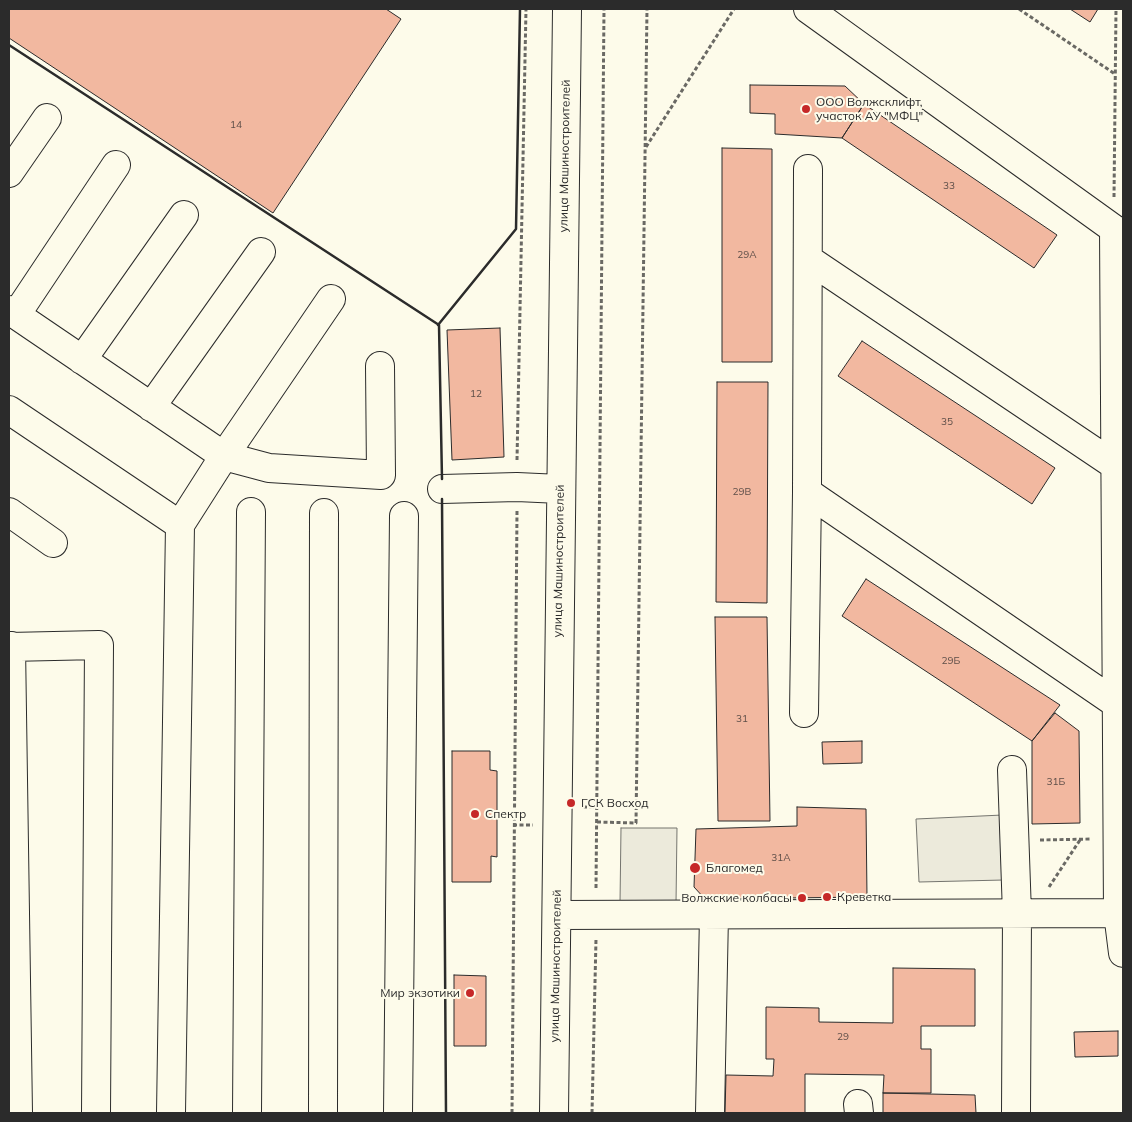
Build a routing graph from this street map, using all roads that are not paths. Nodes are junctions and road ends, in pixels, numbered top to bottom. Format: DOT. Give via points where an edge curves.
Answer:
graph roads {
  1 [pos="567,9"];
  2 [pos="808,9"];
  3 [pos="47,118"];
  4 [pos="116,165"];
  5 [pos="808,169"];
  6 [pos="9,173"];
  7 [pos="184,215"];
  8 [pos="1119,228"];
  9 [pos="261,252"];
  10 [pos="808,259"];
  11 [pos="331,299"];
  12 [pos="13,312"];
  13 [pos="82,360"];
  14 [pos="380,366"];
  15 [pos="152,407"];
  16 [pos="9,410"];
  17 [pos="224,456"];
  18 [pos="1116,466"];
  19 [pos="442,489"];
  20 [pos="560,490"];
  21 [pos="807,492"];
  22 [pos="9,512"];
  23 [pos="251,512"];
  24 [pos="324,513"];
  25 [pos="404,516"];
  26 [pos="180,525"];
  27 [pos="54,543"];
  28 [pos="1120,637"];
  29 [pos="10,646"];
  30 [pos="1117,704"];
  31 [pos="804,713"];
  32 [pos="1120,752"];
  33 [pos="1012,770"];
  34 [pos="1118,913"];
  35 [pos="1024,914"];
  36 [pos="557,915"];
  37 [pos="714,915"];
  38 [pos="1123,953"];
  39 [pos="18,1113"];
  40 [pos="96,1113"];
  41 [pos="171,1113"];
  42 [pos="247,1113"];
  43 [pos="323,1113"];
  44 [pos="398,1113"];
  45 [pos="554,1113"];
  46 [pos="710,1113"];
  47 [pos="1016,1113"];
  1 -- 20 [label="street, улица Машиностроителей"];
  2 -- 8 [label="street"];
  3 -- 6 [label="street"];
  4 -- 12 [label="street"];
  5 -- 10 [label="street"];
  7 -- 13 [label="street"];
  8 -- 18 [label="street"];
  9 -- 15 [label="street"];
  10 -- 18 [label="street"];
  10 -- 21 [label="street"];
  11 -- 17 [label="street"];
  12 -- 13 [label="street"];
  13 -- 15 [label="street"];
  14 -- 17 [label="street" via="381,475 269,468"];
  15 -- 17 [label="street"];
  16 -- 26 [label="street"];
  17 -- 26 [label="street"];
  18 -- 28 [label="street"];
  19 -- 20 [label="street" via="517,487"];
  20 -- 36 [label="street, улица Машиностроителей"];
  21 -- 30 [label="street"];
  21 -- 31 [label="street"];
  22 -- 27 [label="street"];
  23 -- 42 [label="street"];
  24 -- 43 [label="street"];
  25 -- 44 [label="street"];
  26 -- 41 [label="street"];
  28 -- 30 [label="street"];
  29 -- 39 [label="street"];
  29 -- 40 [label="street" via="99,645"];
  30 -- 32 [label="street"];
  32 -- 34 [label="street"];
  33 -- 35 [label="street" via="1015,840"];
  34 -- 35 [label="street"];
  34 -- 38 [label="street"];
  35 -- 37 [label="street"];
  35 -- 47 [label="street"];
  36 -- 37 [label="street"];
  36 -- 45 [label="street, улица Машиностроителей"];
  37 -- 46 [label="street"];
}
